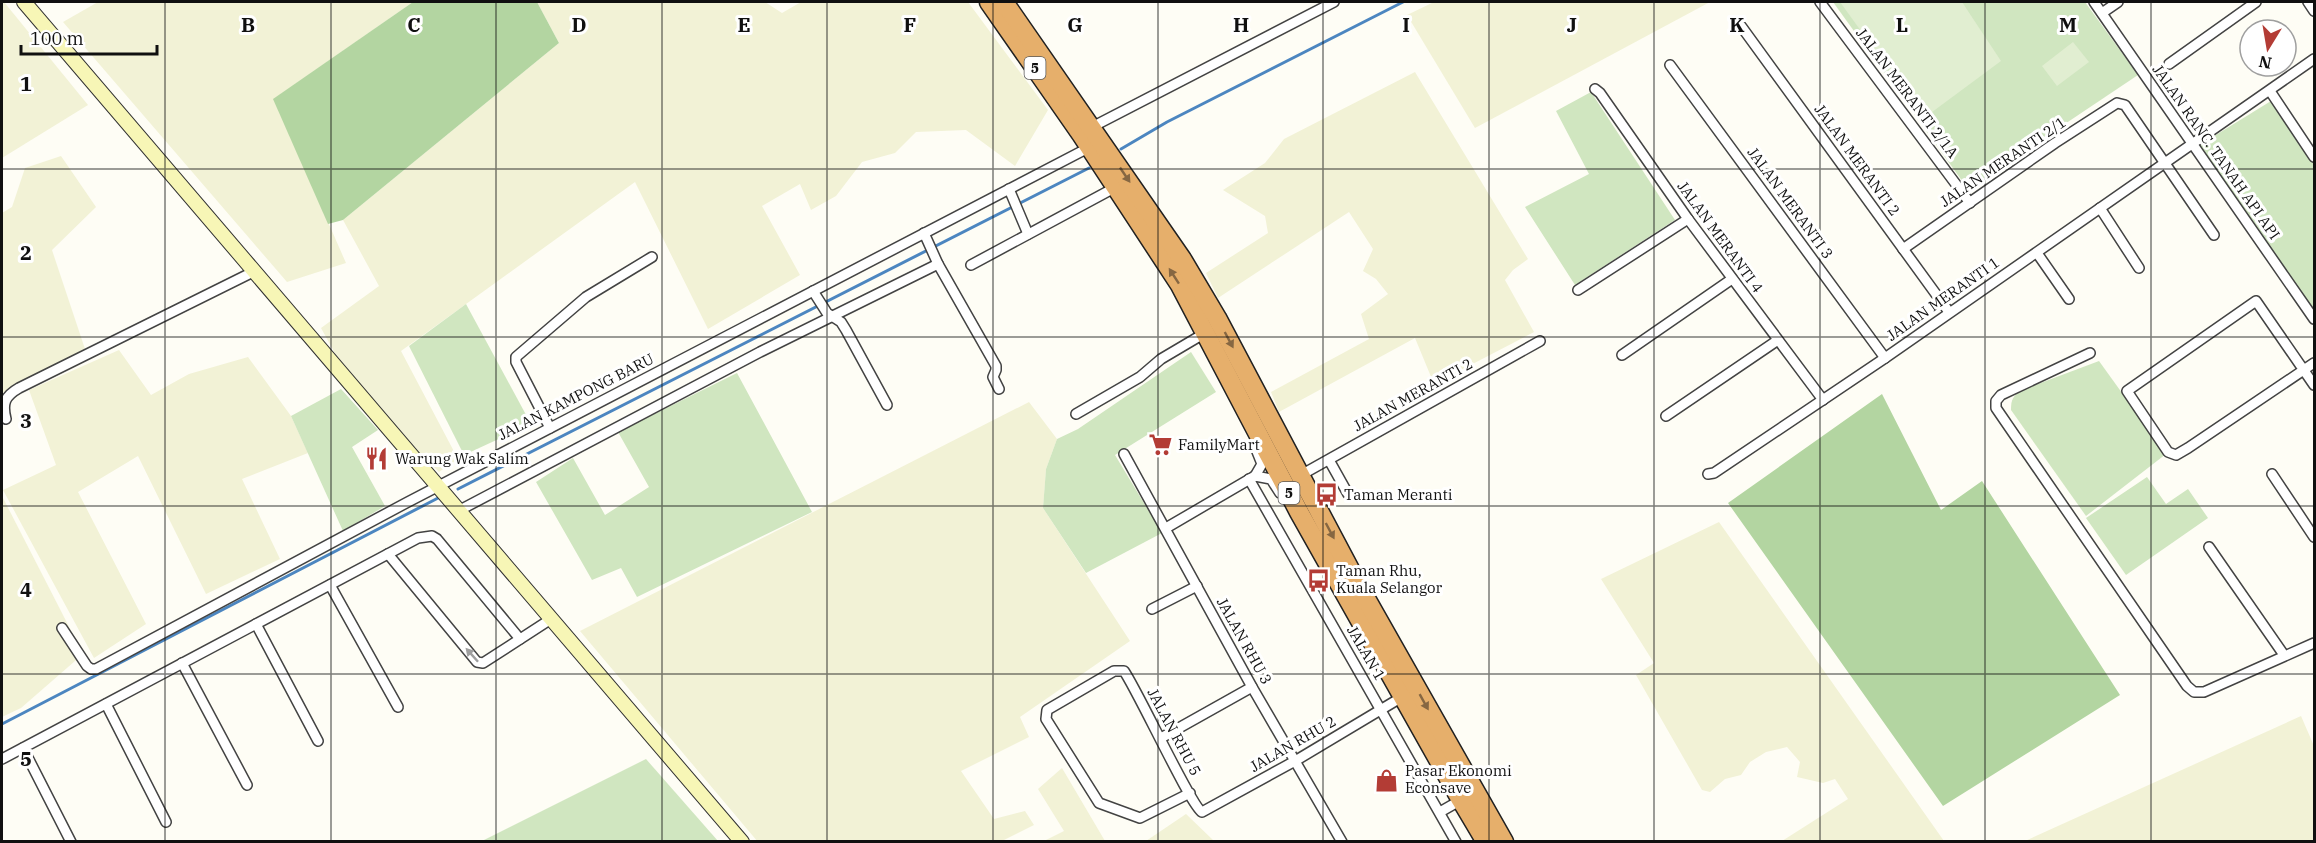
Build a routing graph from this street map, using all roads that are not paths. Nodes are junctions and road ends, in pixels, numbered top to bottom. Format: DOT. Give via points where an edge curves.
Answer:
graph roads {
  1 [pos="24,2"];
  2 [pos="989,2"];
  3 [pos="1004,2"];
  4 [pos="1334,2"];
  5 [pos="1820,2"];
  6 [pos="2094,2"];
  7 [pos="2118,2"];
  8 [pos="2256,2"];
  9 [pos="2308,2"];
  10 [pos="2314,11"];
  11 [pos="2102,13"];
  12 [pos="1741,26"];
  13 [pos="2314,59"];
  14 [pos="2169,63"];
  15 [pos="1670,65"];
  16 [pos="1595,89"];
  17 [pos="2270,91"];
  18 [pos="1092,127"];
  19 [pos="2193,145"];
  20 [pos="1090,147"];
  21 [pos="2314,157"];
  22 [pos="2165,163"];
  23 [pos="1116,187"];
  24 [pos="1009,189"];
  25 [pos="1970,203"];
  26 [pos="2100,208"];
  27 [pos="1688,219"];
  28 [pos="924,233"];
  29 [pos="1028,234"];
  30 [pos="2214,235"];
  31 [pos="1904,249"];
  32 [pos="2037,253"];
  33 [pos="652,256"];
  34 [pos="938,264"];
  35 [pos="970,265"];
  36 [pos="2139,268"];
  37 [pos="255,271"];
  38 [pos="1732,279"];
  39 [pos="1578,290"];
  40 [pos="815,294"];
  41 [pos="2069,299"];
  42 [pos="1949,312"];
  43 [pos="830,314"];
  44 [pos="2314,316"];
  45 [pos="1205,333"];
  46 [pos="1778,340"];
  47 [pos="1540,341"];
  48 [pos="2090,354"];
  49 [pos="1622,355"];
  50 [pos="1885,358"];
  51 [pos="2314,363"];
  52 [pos="2304,370"];
  53 [pos="2314,385"];
  54 [pos="999,389"];
  55 [pos="1823,400"];
  56 [pos="887,405"];
  57 [pos="1076,414"];
  58 [pos="1248,416"];
  59 [pos="1666,416"];
  60 [pos="6,419"];
  61 [pos="550,428"];
  62 [pos="1124,454"];
  63 [pos="1329,460"];
  64 [pos="1708,474"];
  65 [pos="2272,474"];
  66 [pos="1301,475"];
  67 [pos="1252,478"];
  68 [pos="438,486"];
  69 [pos="1348,494"];
  70 [pos="460,510"];
  71 [pos="1299,512"];
  72 [pos="1166,528"];
  73 [pos="2314,537"];
  74 [pos="2209,547"];
  75 [pos="388,554"];
  76 [pos="330,585"];
  77 [pos="1197,586"];
  78 [pos="1152,609"];
  79 [pos="551,619"];
  80 [pos="256,624"];
  81 [pos="62,628"];
  82 [pos="520,639"];
  83 [pos="2314,643"];
  84 [pos="2284,656"];
  85 [pos="182,663"];
  86 [pos="1252,687"];
  87 [pos="1402,697"];
  88 [pos="106,704"];
  89 [pos="398,707"];
  90 [pos="1381,710"];
  91 [pos="1161,738"];
  92 [pos="318,741"];
  93 [pos="23,748"];
  94 [pos="2,759"];
  95 [pos="1295,760"];
  96 [pos="247,785"];
  97 [pos="1190,793"];
  98 [pos="1461,800"];
  99 [pos="1198,810"];
  100 [pos="1440,812"];
  101 [pos="166,822"];
  102 [pos="71,842"];
  103 [pos="742,842"];
  104 [pos="1342,842"];
  105 [pos="1456,842"];
  106 [pos="1486,842"];
  107 [pos="1504,842"];
  1 -- 37 [label="street"];
  2 -- 20 [label="highway, 5"];
  3 -- 18 [label="highway, 5"];
  4 -- 18 [label="street"];
  5 -- 25 [label="street, JALAN MERANTI 2/1A"];
  6 -- 11 [label="street, JALAN RANC. TANAH API API"];
  7 -- 11 [label="street"];
  8 -- 14 [label="street"];
  9 -- 10 [label="street"];
  11 -- 19 [label="street, JALAN RANC. TANAH API API"];
  12 -- 31 [label="street, JALAN MERANTI 2"];
  13 -- 17 [label="street, JALAN MERANTI 1"];
  15 -- 50 [label="street, JALAN MERANTI 3"];
  16 -- 27 [label="street, JALAN MERANTI 4"];
  17 -- 19 [label="street, JALAN MERANTI 1"];
  17 -- 21 [label="street"];
  18 -- 66 [label="highway, 5, one-way" via="1182,259"];
  19 -- 22 [label="street, JALAN MERANTI 1"];
  19 -- 44 [label="street, JALAN RANC. TANAH API API"];
  20 -- 23 [label="highway, 5"];
  20 -- 24 [label="street, JALAN KAMPONG BARU"];
  22 -- 25 [label="street, JALAN MERANTI 2/1" via="2125,105 2117,103"];
  22 -- 26 [label="street, JALAN MERANTI 1"];
  22 -- 30 [label="street"];
  23 -- 29 [label="street"];
  45 -- 23 [label="highway, 5, one-way" via="1180,285"];
  24 -- 28 [label="street, JALAN KAMPONG BARU"];
  24 -- 29 [label="street"];
  25 -- 31 [label="street, JALAN MERANTI 2/1"];
  26 -- 32 [label="street, JALAN MERANTI 1"];
  26 -- 36 [label="street"];
  27 -- 38 [label="street, JALAN MERANTI 4"];
  27 -- 39 [label="street"];
  28 -- 34 [label="street"];
  28 -- 40 [label="street, JALAN KAMPONG BARU"];
  29 -- 35 [label="street"];
  31 -- 42 [label="street, JALAN MERANTI 2"];
  32 -- 41 [label="street"];
  32 -- 42 [label="street, JALAN MERANTI 1"];
  33 -- 61 [label="street" via="586,297 516,357"];
  34 -- 43 [label="street"];
  34 -- 54 [label="street" via="996,366 993,377"];
  37 -- 60 [label="street" via="7,395 3,408"];
  37 -- 68 [label="street"];
  38 -- 46 [label="street, JALAN MERANTI 4"];
  38 -- 49 [label="street"];
  40 -- 43 [label="street"];
  40 -- 61 [label="street, JALAN KAMPONG BARU"];
  42 -- 50 [label="street, JALAN MERANTI 1"];
  43 -- 56 [label="street" via="846,330"];
  43 -- 70 [label="street"];
  45 -- 57 [label="street"];
  45 -- 58 [label="highway, 5"];
  46 -- 55 [label="street, JALAN MERANTI 4"];
  46 -- 59 [label="street"];
  47 -- 63 [label="street, JALAN MERANTI 2"];
  48 -- 84 [label="street" via="2001,395 1996,408 2190,690 2204,692"];
  50 -- 55 [label="street, JALAN MERANTI 1"];
  51 -- 52 [label="street"];
  52 -- 52 [label="street" via="2176,455 2168,452 2127,391 2256,301"];
  52 -- 53 [label="street"];
  55 -- 64 [label="street, JALAN MERANTI 1"];
  58 -- 67 [label="street" via="1248,432 1262,464"];
  58 -- 71 [label="highway, 5"];
  61 -- 68 [label="street, JALAN KAMPONG BARU"];
  62 -- 72 [label="street, JALAN RHU 3"];
  63 -- 66 [label="street, JALAN MERANTI 2"];
  63 -- 69 [label="street"];
  65 -- 73 [label="street"];
  66 -- 107 [label="highway, 5, one-way" via="1356,581"];
  67 -- 71 [label="street" via="1271,479"];
  67 -- 72 [label="street"];
  67 -- 90 [label="street, JALAN 1"];
  68 -- 70 [label="street"];
  68 -- 81 [label="street, JALAN KAMPONG BARU" via="96,669 87,666"];
  70 -- 79 [label="street"];
  71 -- 87 [label="highway, 5"];
  72 -- 77 [label="street, JALAN RHU 3"];
  74 -- 84 [label="street"];
  75 -- 76 [label="street"];
  75 -- 82 [label="street" via="418,538 438,539"];
  82 -- 75 [label="street, one-way" via="483,663 477,662"];
  76 -- 80 [label="street"];
  76 -- 89 [label="street"];
  77 -- 78 [label="street"];
  77 -- 86 [label="street, JALAN RHU 3"];
  79 -- 82 [label="street"];
  79 -- 103 [label="street"];
  80 -- 85 [label="street"];
  80 -- 92 [label="street"];
  83 -- 84 [label="street"];
  85 -- 88 [label="street"];
  85 -- 96 [label="street"];
  86 -- 91 [label="street"];
  86 -- 95 [label="street, JALAN RHU 3"];
  87 -- 90 [label="street, JALAN RHU 2"];
  87 -- 98 [label="highway, 5"];
  88 -- 93 [label="street"];
  88 -- 101 [label="street"];
  90 -- 95 [label="street, JALAN RHU 2"];
  90 -- 100 [label="street, JALAN 1"];
  91 -- 97 [label="street, JALAN RHU 5"];
  91 -- 97 [label="street, JALAN RHU 5" via="1121,670 1045,713 1099,803 1140,818"];
  93 -- 94 [label="street"];
  93 -- 102 [label="street"];
  95 -- 99 [label="street, JALAN RHU 2" via="1207,811"];
  95 -- 104 [label="street, JALAN RHU 3"];
  97 -- 99 [label="street, JALAN RHU 5"];
  98 -- 100 [label="street"];
  98 -- 106 [label="highway, 5"];
  100 -- 105 [label="street, JALAN 1"];
}
